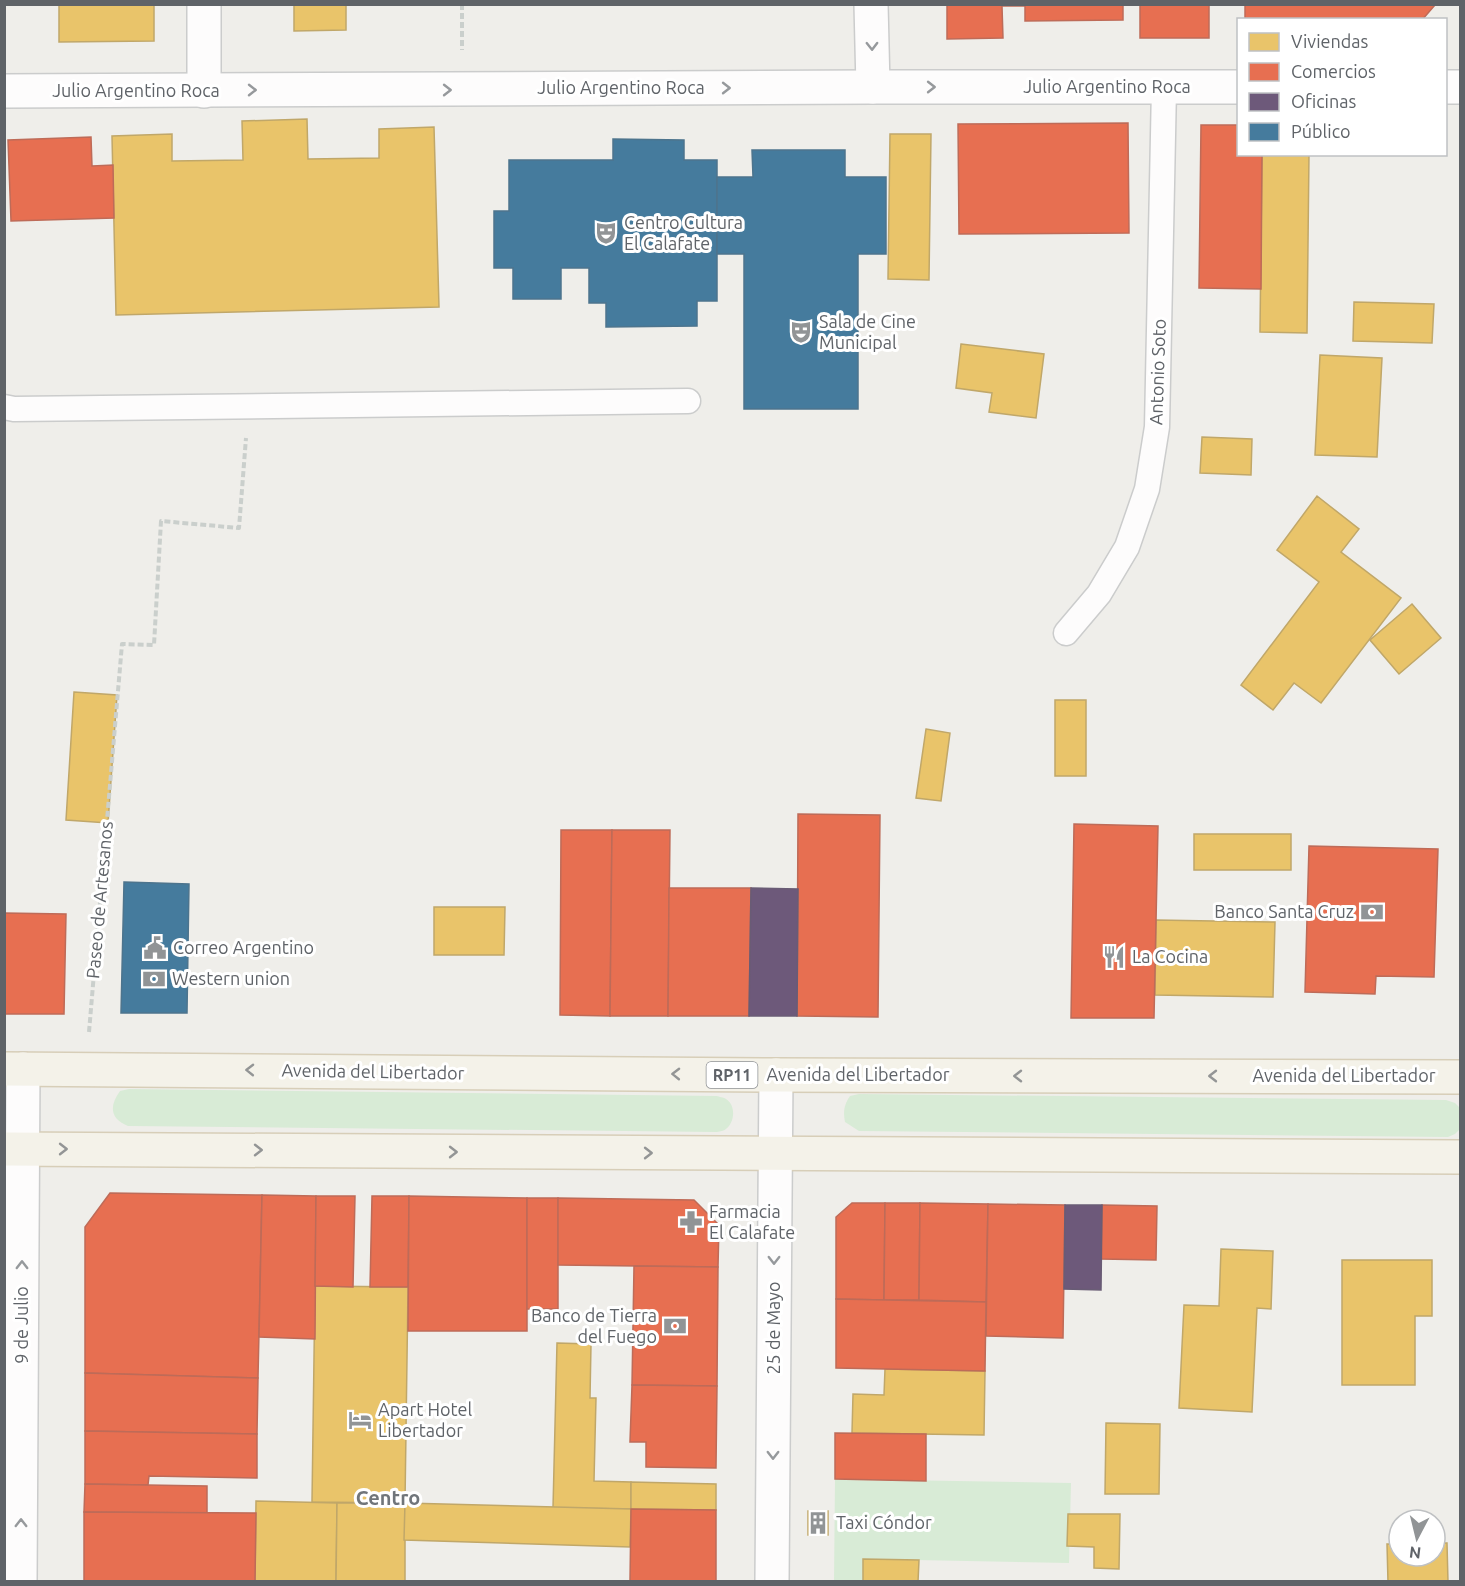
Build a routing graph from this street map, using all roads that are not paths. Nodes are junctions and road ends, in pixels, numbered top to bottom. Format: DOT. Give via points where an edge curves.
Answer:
graph roads {
  1 [pos="204,4"];
  2 [pos="871,4"];
  3 [pos="873,87"];
  4 [pos="1164,87"];
  5 [pos="1237,87"];
  6 [pos="4,91"];
  7 [pos="204,91"];
  8 [pos="688,402"];
  9 [pos="4,408"];
  10 [pos="1066,633"];
  11 [pos="14,1069"];
  12 [pos="776,1075"];
  13 [pos="1461,1077"];
  14 [pos="14,1149"];
  15 [pos="775,1154"];
  16 [pos="1461,1157"];
  17 [pos="20,1581"];
  18 [pos="772,1581"];
  1 -- 7 [label="street"];
  2 -- 3 [label="street, one-way"];
  3 -- 4 [label="street, Julio Argentino Roca, one-way"];
  7 -- 3 [label="street, Julio Argentino Roca, one-way"];
  4 -- 5 [label="street, Julio Argentino Roca"];
  4 -- 10 [label="lane, Antonio Soto" via="1157,427 1147,489 1126,547 1099,594"];
  6 -- 7 [label="street, Julio Argentino Roca"];
  8 -- 9 [label="lane"];
  12 -- 11 [label="main road, Avenida del Libertador / RP11, one-way"];
  11 -- 14 [label="street, 9 de Julio"];
  13 -- 12 [label="main road, Avenida del Libertador / RP11, one-way"];
  12 -- 15 [label="street, 25 de Mayo"];
  14 -- 15 [label="main road, one-way"];
  17 -- 14 [label="street, 9 de Julio, one-way"];
  15 -- 16 [label="main road"];
  15 -- 18 [label="street, 25 de Mayo, one-way"];
}
